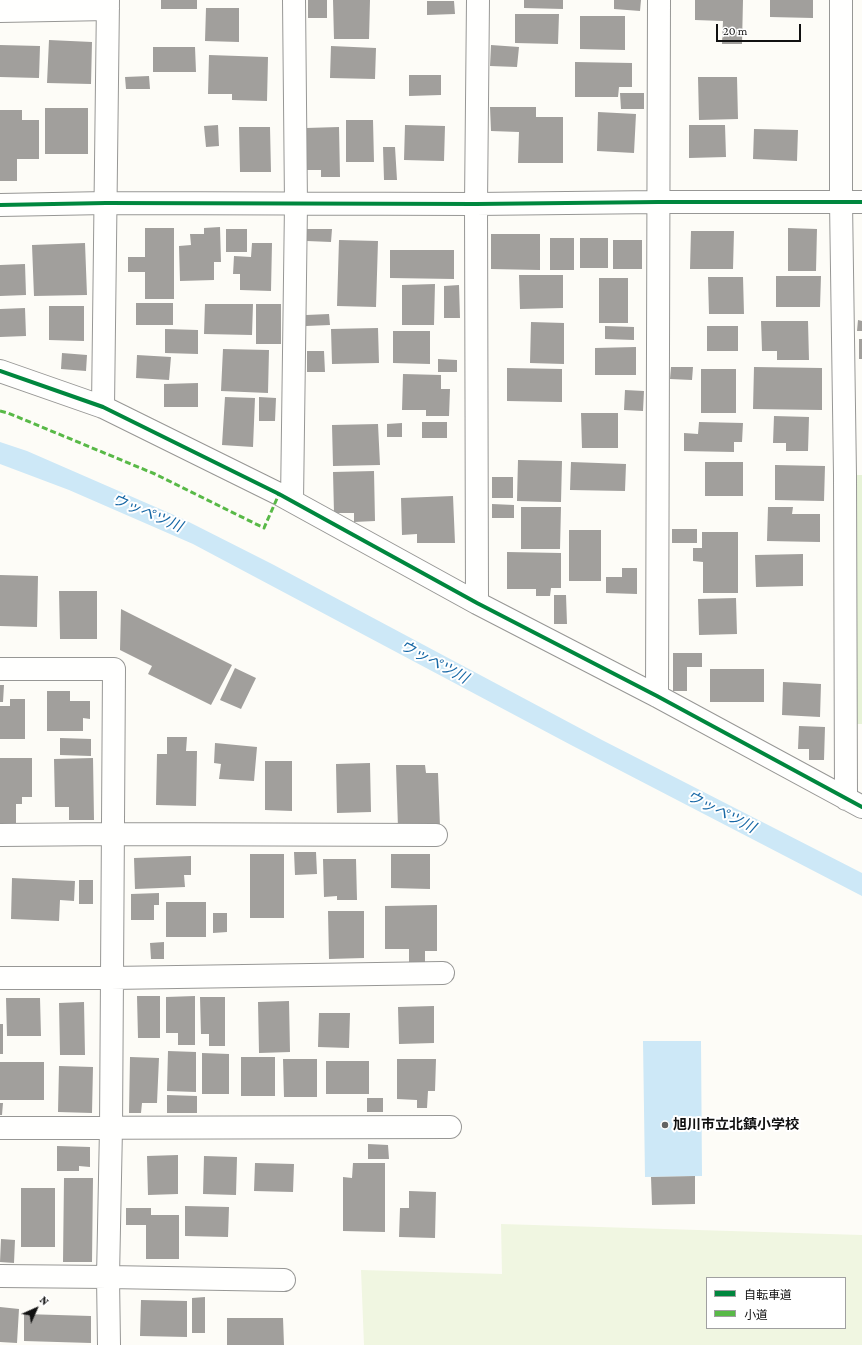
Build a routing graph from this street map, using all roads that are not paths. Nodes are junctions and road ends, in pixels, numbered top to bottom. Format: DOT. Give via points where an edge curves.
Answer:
graph roads {
  1 [pos="294,0"];
  2 [pos="478,0"];
  3 [pos="659,0"];
  4 [pos="841,0"];
  5 [pos="108,5"];
  6 [pos="0,11"];
  7 [pos="658,202"];
  8 [pos="852,202"];
  9 [pos="106,203"];
  10 [pos="296,204"];
  11 [pos="476,204"];
  12 [pos="0,205"];
  13 [pos="0,371"];
  14 [pos="103,407"];
  15 [pos="854,475"];
  16 [pos="292,501"];
  17 [pos="477,603"];
  18 [pos="0,669"];
  19 [pos="657,696"];
  20 [pos="854,724"];
  21 [pos="854,803"];
  22 [pos="112,834"];
  23 [pos="0,835"];
  24 [pos="436,835"];
  25 [pos="443,973"];
  26 [pos="0,978"];
  27 [pos="111,978"];
  28 [pos="450,1127"];
  29 [pos="0,1128"];
  30 [pos="111,1128"];
  31 [pos="0,1276"];
  32 [pos="108,1277"];
  33 [pos="284,1280"];
  34 [pos="109,1345"];
  1 -- 10 [label="street"];
  2 -- 11 [label="street"];
  3 -- 7 [label="street"];
  4 -- 8 [label="street"];
  5 -- 6 [label="street"];
  5 -- 9 [label="street"];
  7 -- 8 [label="street"];
  7 -- 11 [label="street"];
  7 -- 19 [label="street"];
  8 -- 15 [label="street"];
  9 -- 10 [label="street"];
  9 -- 12 [label="street"];
  9 -- 14 [label="street"];
  10 -- 11 [label="street"];
  10 -- 16 [label="street"];
  11 -- 17 [label="street"];
  13 -- 14 [label="street"];
  14 -- 16 [label="street"];
  15 -- 20 [label="street"];
  16 -- 17 [label="street"];
  17 -- 19 [label="street"];
  18 -- 22 [label="street" via="114,669"];
  19 -- 21 [label="street"];
  20 -- 21 [label="street"];
  22 -- 23 [label="street"];
  22 -- 24 [label="street"];
  22 -- 27 [label="street"];
  25 -- 27 [label="street"];
  26 -- 27 [label="street"];
  27 -- 30 [label="street"];
  28 -- 30 [label="street"];
  29 -- 30 [label="street"];
  30 -- 32 [label="street"];
  31 -- 32 [label="street"];
  32 -- 33 [label="street"];
  32 -- 34 [label="street"];
}
